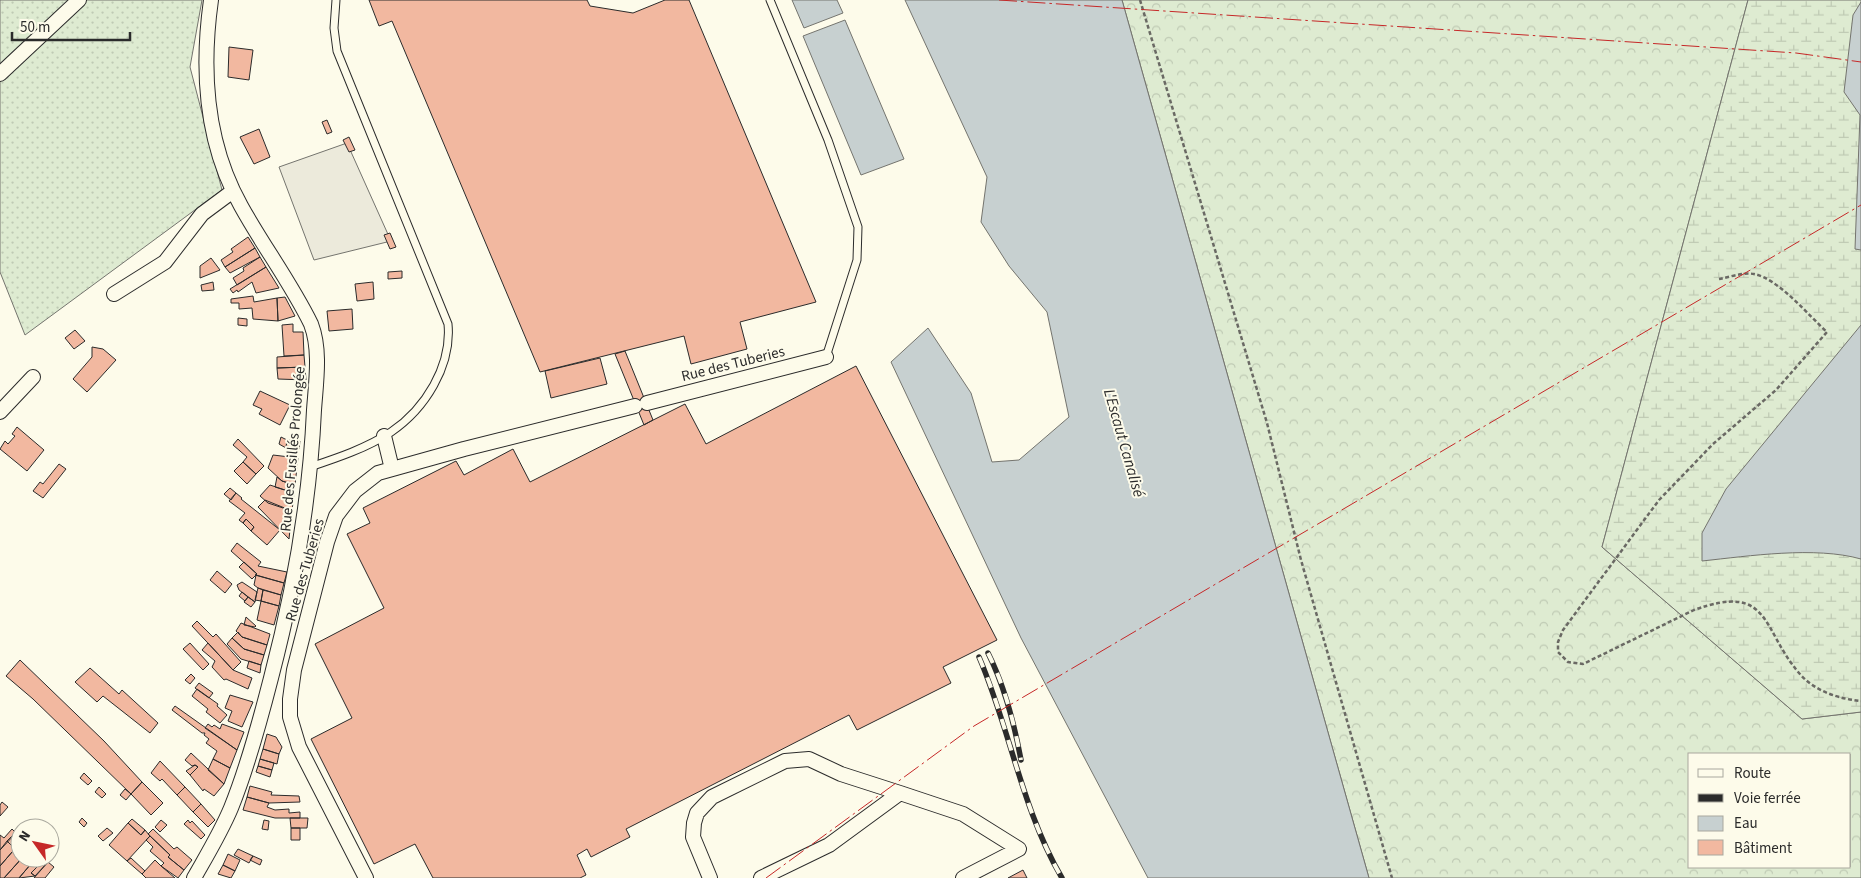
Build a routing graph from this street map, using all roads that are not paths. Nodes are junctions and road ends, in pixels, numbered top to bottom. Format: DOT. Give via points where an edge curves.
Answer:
graph roads {
  1 [pos="79,0"];
  2 [pos="211,0"];
  3 [pos="336,0"];
  4 [pos="770,0"];
  5 [pos="0,74"];
  6 [pos="233,191"];
  7 [pos="114,294"];
  8 [pos="826,358"];
  9 [pos="33,377"];
  10 [pos="0,412"];
  11 [pos="384,436"];
  12 [pos="310,468"];
  13 [pos="392,469"];
  14 [pos="900,793"];
  15 [pos="194,878"];
  16 [pos="366,878"];
  17 [pos="710,878"];
  18 [pos="761,878"];
  19 [pos="963,878"];
  1 -- 5 [label="street"];
  2 -- 6 [label="street, Rue des Fusillés Prolongée" via="205,62 207,98 219,155"];
  3 -- 11 [label="lane" via="334,28 340,59 448,324 445,355 434,385 411,414"];
  4 -- 8 [label="lane" via="828,140 858,227 857,260"];
  6 -- 7 [label="street" via="208,209 165,262"];
  6 -- 12 [label="street, Rue des Fusillés Prolongée" via="313,330 316,363"];
  8 -- 13 [label="street, Rue des Tuberies"];
  9 -- 10 [label="street"];
  11 -- 12 [label="lane"];
  11 -- 13 [label="street"];
  12 -- 15 [label="street, Rue des Fusillés Prolongée" via="294,583 264,706 231,808"];
  13 -- 16 [label="street, Rue des Tuberies" via="372,476 362,485 333,524 297,659 290,699 290,717 296,741"];
  14 -- 17 [label="street" via="841,774 809,759 784,761 712,797 697,813 693,837"];
  14 -- 18 [label="street" via="829,845"];
  14 -- 19 [label="street" via="968,817 1019,849"];
}
